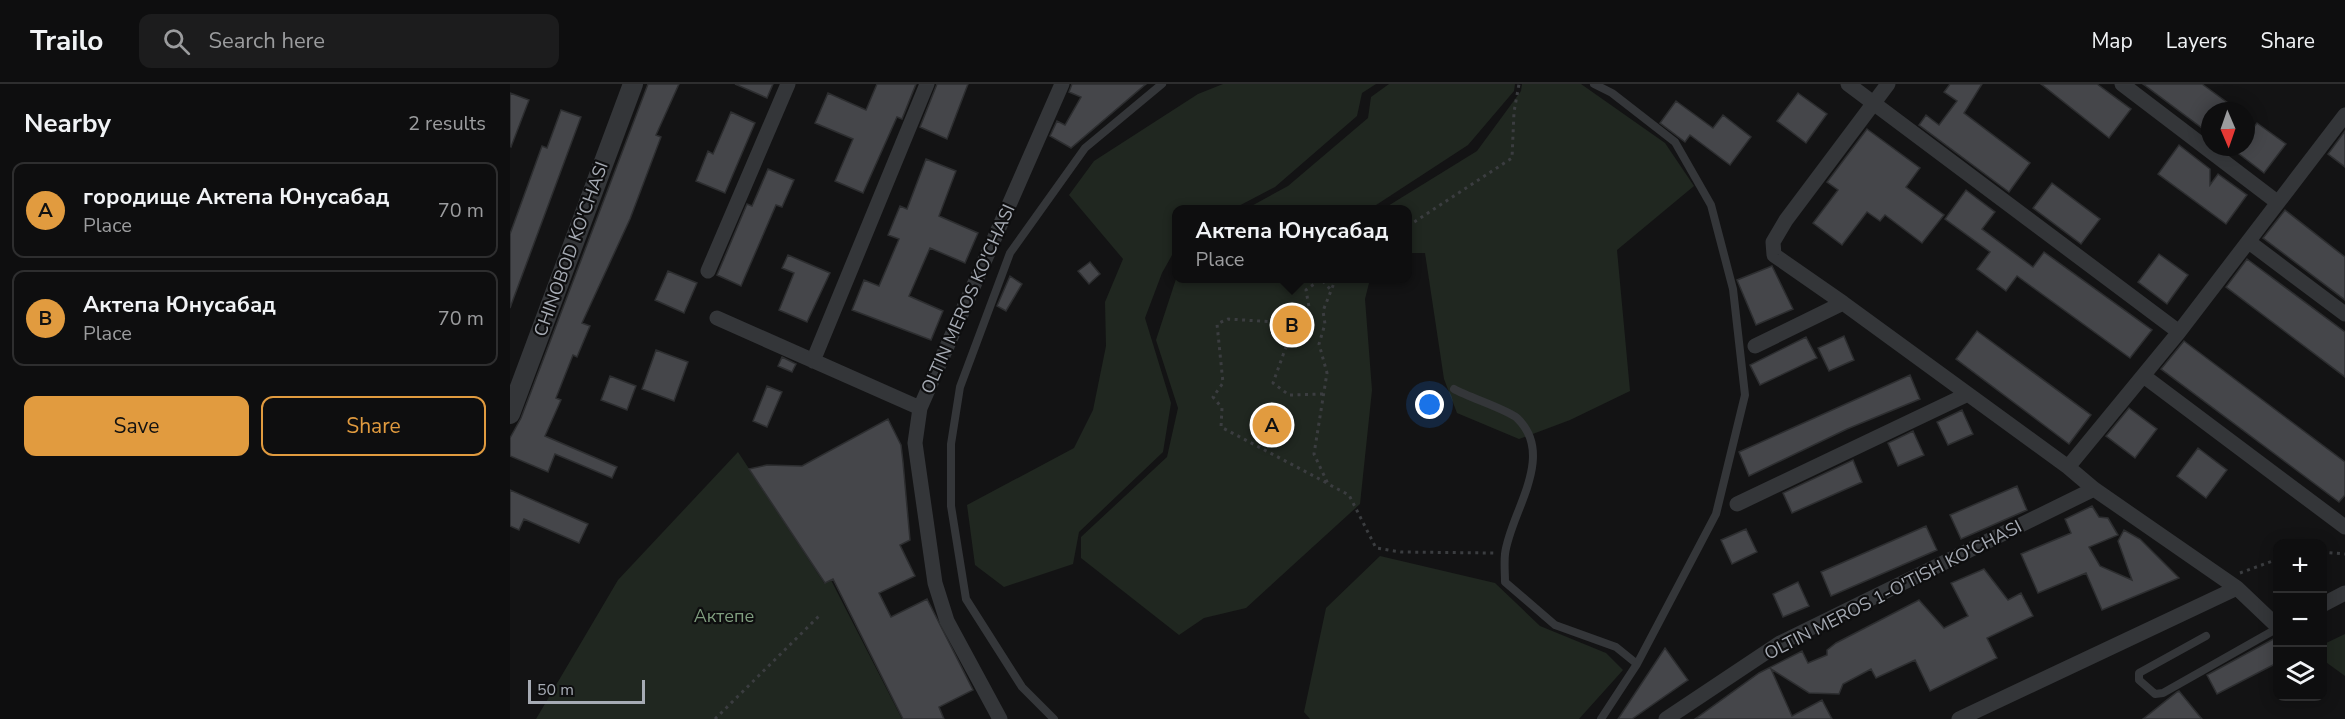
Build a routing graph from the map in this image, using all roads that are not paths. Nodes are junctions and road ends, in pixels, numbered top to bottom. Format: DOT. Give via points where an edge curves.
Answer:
graph roads {
  1 [pos="633,84"];
  2 [pos="788,84"];
  3 [pos="927,84"];
  4 [pos="1062,84"];
  5 [pos="1162,84"];
  6 [pos="1594,84"];
  7 [pos="1848,84"];
  8 [pos="1888,84"];
  9 [pos="2122,84"];
  10 [pos="1873,104"];
  11 [pos="2345,115"];
  12 [pos="2277,202"];
  13 [pos="2249,242"];
  14 [pos="708,271"];
  15 [pos="1843,303"];
  16 [pos="2345,314"];
  17 [pos="717,318"];
  18 [pos="2179,332"];
  19 [pos="1755,346"];
  20 [pos="813,361"];
  21 [pos="2145,376"];
  22 [pos="1454,389"];
  23 [pos="1968,394"];
  24 [pos="920,408"];
  25 [pos="510,414"];
  26 [pos="2068,467"];
  27 [pos="2094,489"];
  28 [pos="1737,504"];
  29 [pos="2345,527"];
  30 [pos="2232,583"];
  31 [pos="2345,593"];
  32 [pos="2327,602"];
  33 [pos="2273,623"];
  34 [pos="2273,629"];
  35 [pos="2206,636"];
  36 [pos="1637,663"];
  37 [pos="1000,719"];
  38 [pos="1054,719"];
  39 [pos="1601,719"];
  40 [pos="1666,719"];
  41 [pos="1959,719"];
  1 -- 25 [label="street, CHINOBOD KO'CHASI"];
  2 -- 14 [label="street"];
  3 -- 20 [label="street"];
  4 -- 24 [label="street, OLTIN MEROS KO'CHASI"];
  5 -- 38 [label="lane" via="1084,148 1010,253 960,387 951,444 951,506 966,599 1022,687"];
  6 -- 36 [label="lane" via="1612,93 1675,142 1712,205 1733,289 1745,395 1716,514"];
  7 -- 10 [label="street"];
  8 -- 10 [label="street"];
  9 -- 12 [label="street"];
  10 -- 15 [label="street" via="1773,242 1774,255"];
  10 -- 18 [label="street"];
  11 -- 12 [label="street"];
  12 -- 13 [label="street"];
  13 -- 16 [label="street"];
  13 -- 18 [label="street"];
  15 -- 19 [label="street"];
  15 -- 23 [label="street"];
  17 -- 20 [label="street, OLTIN MEROS KO'CHASI"];
  18 -- 21 [label="street"];
  20 -- 24 [label="street, OLTIN MEROS KO'CHASI"];
  21 -- 26 [label="street"];
  21 -- 29 [label="street"];
  22 -- 36 [label="lane" via="1517,417 1532,440 1526,495 1505,553 1505,582 1555,624 1616,647"];
  23 -- 26 [label="street"];
  23 -- 28 [label="street"];
  24 -- 37 [label="street" via="915,443 935,583 947,621"];
  26 -- 27 [label="street"];
  27 -- 30 [label="street"];
  27 -- 40 [label="street, OLTIN MEROS 1-O'TISH KO'CHASI" via="1780,643"];
  30 -- 33 [label="street"];
  30 -- 41 [label="street"];
  31 -- 32 [label="street"];
  34 -- 35 [label="lane" via="2163,693 2155,694 2139,680 2139,673"];
  36 -- 39 [label="lane"];
}
